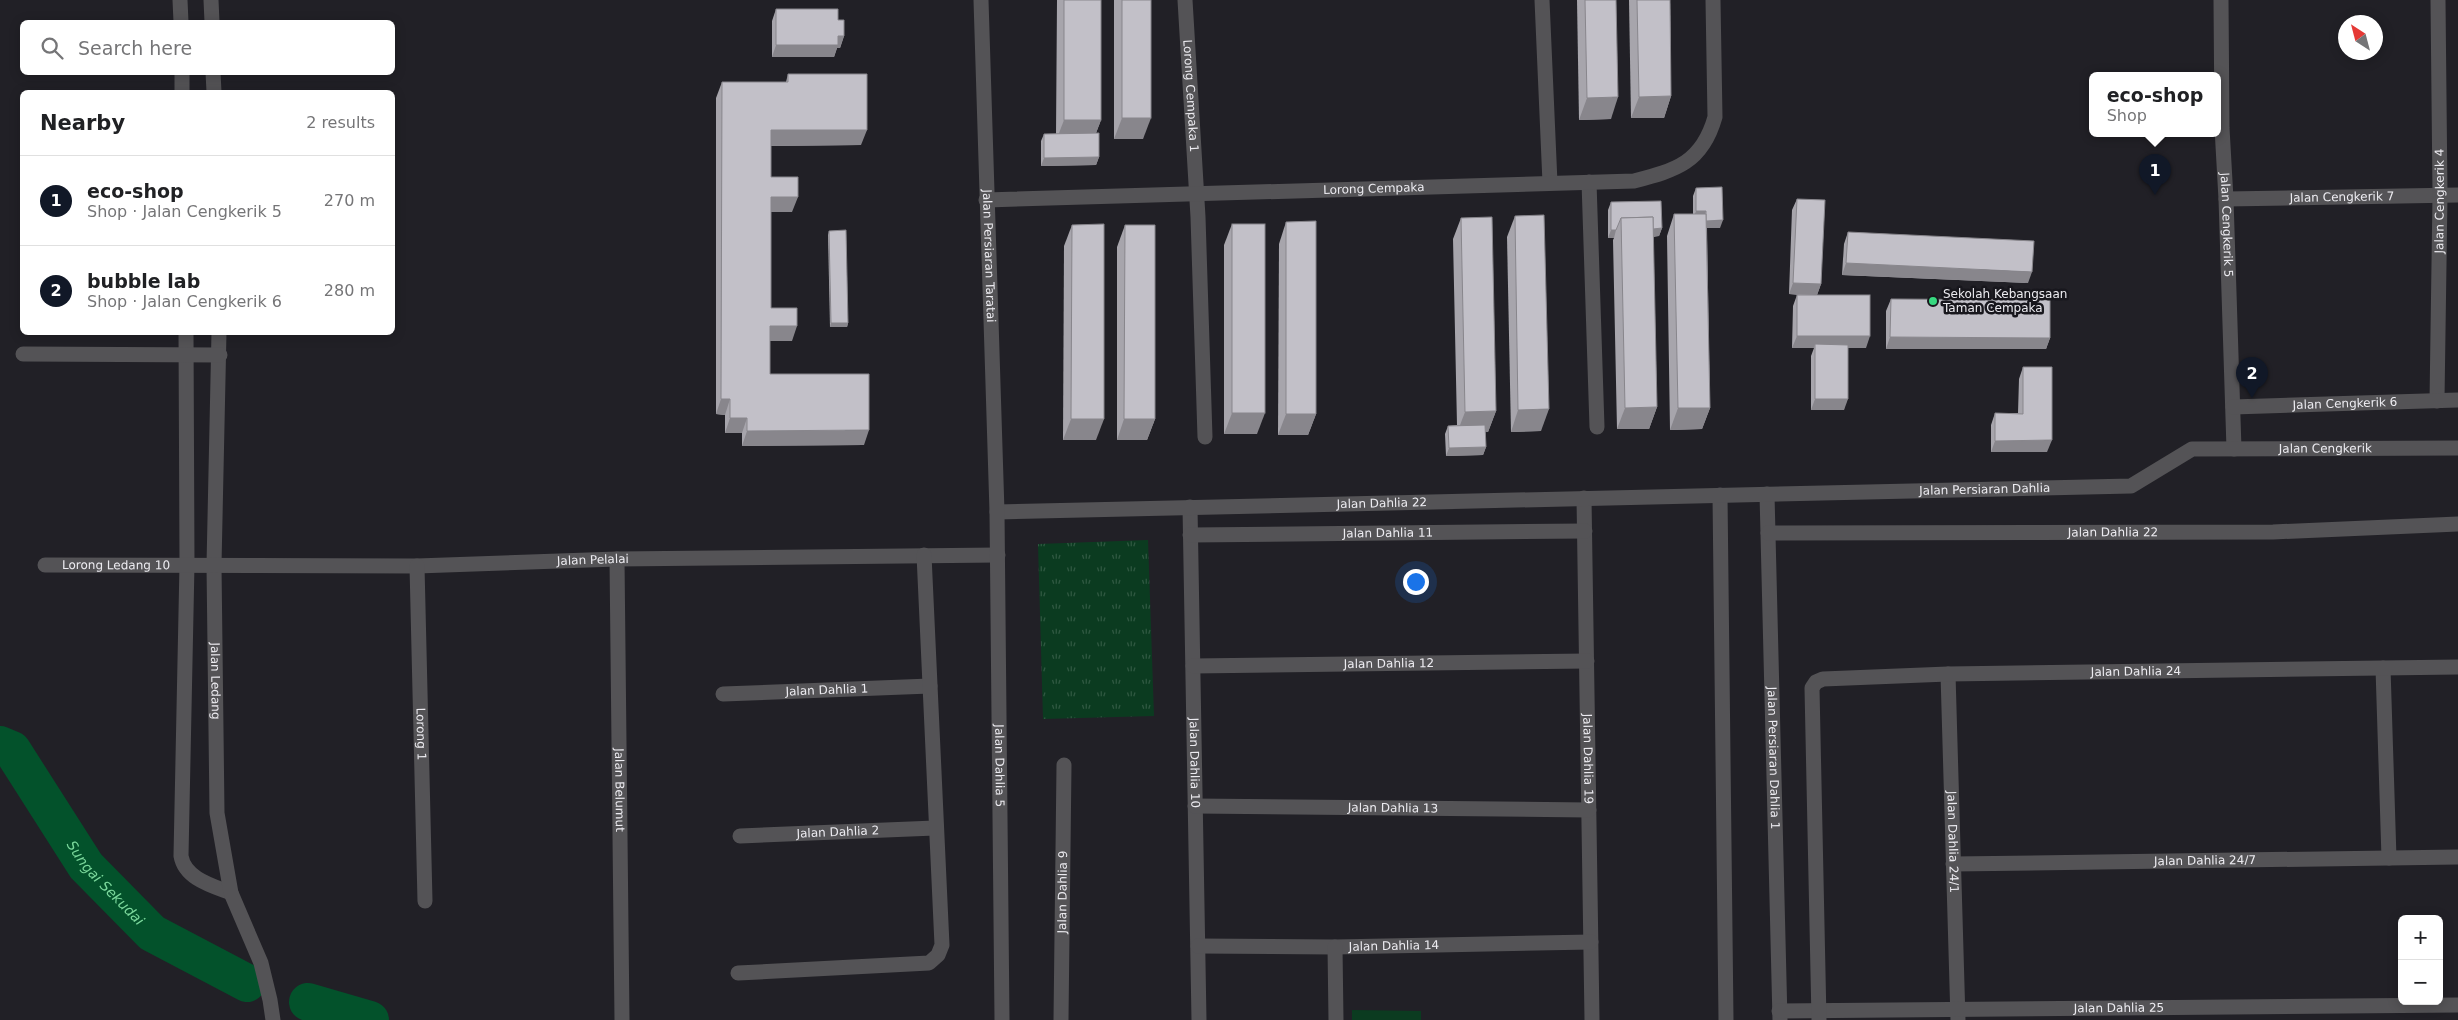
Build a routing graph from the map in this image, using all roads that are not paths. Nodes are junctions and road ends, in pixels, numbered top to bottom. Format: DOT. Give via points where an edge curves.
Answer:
graph roads {
  1 [pos="180,0"];
  2 [pos="211,0"];
  3 [pos="981,0"];
  4 [pos="1185,0"];
  5 [pos="1542,0"];
  6 [pos="1714,0"];
  7 [pos="2221,0"];
  8 [pos="2438,0"];
  9 [pos="181,20"];
  10 [pos="212,20"];
  11 [pos="182,75"];
  12 [pos="213,75"];
  13 [pos="182,90"];
  14 [pos="214,90"];
  15 [pos="1589,182"];
  16 [pos="1550,183"];
  17 [pos="1196,193"];
  18 [pos="2440,195"];
  19 [pos="2458,195"];
  20 [pos="2226,199"];
  21 [pos="986,200"];
  22 [pos="186,335"];
  23 [pos="219,335"];
  24 [pos="22,354"];
  25 [pos="186,354"];
  26 [pos="220,355"];
  27 [pos="2458,400"];
  28 [pos="2437,401"];
  29 [pos="2233,407"];
  30 [pos="1597,427"];
  31 [pos="1205,437"];
  32 [pos="2458,448"];
  33 [pos="2192,449"];
  34 [pos="2234,449"];
  35 [pos="1767,494"];
  36 [pos="1720,496"];
  37 [pos="1584,498"];
  38 [pos="1190,507"];
  39 [pos="997,512"];
  40 [pos="2458,524"];
  41 [pos="1585,531"];
  42 [pos="1768,533"];
  43 [pos="1190,535"];
  44 [pos="924,555"];
  45 [pos="998,555"];
  46 [pos="617,560"];
  47 [pos="187,564"];
  48 [pos="45,565"];
  49 [pos="214,565"];
  50 [pos="417,566"];
  51 [pos="1587,661"];
  52 [pos="1192,666"];
  53 [pos="2458,667"];
  54 [pos="2383,668"];
  55 [pos="1948,674"];
  56 [pos="930,686"];
  57 [pos="723,694"];
  58 [pos="1064,765"];
  59 [pos="1195,806"];
  60 [pos="1589,810"];
  61 [pos="936,828"];
  62 [pos="740,836"];
  63 [pos="2458,857"];
  64 [pos="2388,858"];
  65 [pos="1954,864"];
  66 [pos="231,893"];
  67 [pos="425,901"];
  68 [pos="1591,942"];
  69 [pos="1198,946"];
  70 [pos="1335,947"];
  71 [pos="738,973"];
  72 [pos="2458,1005"];
  73 [pos="2393,1013"];
  74 [pos="1819,1015"];
  75 [pos="1958,1015"];
  76 [pos="1780,1016"];
  77 [pos="273,1020"];
  78 [pos="622,1020"];
  79 [pos="1002,1020"];
  80 [pos="1061,1020"];
  81 [pos="1200,1020"];
  82 [pos="1336,1020"];
  83 [pos="1592,1020"];
  84 [pos="1726,1020"];
  1 -- 9 [label="street"];
  2 -- 10 [label="street"];
  3 -- 21 [label="street, Jalan Persiaran Taratai"];
  4 -- 17 [label="street, Lorong Cempaka 1"];
  5 -- 16 [label="street"];
  6 -- 15 [label="street, Lorong Cempaka" via="1715,117 1704,146 1671,171 1634,181"];
  7 -- 20 [label="street, Jalan Cengkerik 5"];
  8 -- 18 [label="street, Jalan Cengkerik 4"];
  11 -- 13 [label="street"];
  12 -- 14 [label="street"];
  15 -- 16 [label="street, Lorong Cempaka"];
  15 -- 30 [label="street"];
  16 -- 17 [label="street, Lorong Cempaka"];
  17 -- 21 [label="street, Lorong Cempaka"];
  17 -- 31 [label="street"];
  18 -- 19 [label="street, Jalan Cengkerik 7"];
  18 -- 20 [label="street, Jalan Cengkerik 7"];
  18 -- 28 [label="street, Jalan Cengkerik 4"];
  20 -- 29 [label="street, Jalan Cengkerik 5"];
  21 -- 39 [label="street, Jalan Persiaran Taratai"];
  22 -- 25 [label="street"];
  23 -- 26 [label="street, Jalan Ledang"];
  24 -- 25 [label="street"];
  25 -- 26 [label="street"];
  25 -- 47 [label="street"];
  26 -- 49 [label="street, Jalan Ledang"];
  27 -- 28 [label="street, Jalan Cengkerik 6"];
  28 -- 29 [label="street, Jalan Cengkerik 6"];
  29 -- 34 [label="street, Jalan Cengkerik 5"];
  32 -- 34 [label="street, Jalan Cengkerik"];
  33 -- 34 [label="street, Jalan Cengkerik"];
  33 -- 35 [label="street, Jalan Persiaran Dahlia" via="2131,486"];
  35 -- 36 [label="street, Jalan Dahlia 22"];
  35 -- 42 [label="street, Jalan Persiaran Dahlia 1"];
  36 -- 37 [label="street, Jalan Dahlia 22"];
  36 -- 84 [label="street"];
  37 -- 38 [label="street, Jalan Dahlia 22"];
  37 -- 41 [label="street, Jalan Dahlia 19"];
  38 -- 39 [label="street, Jalan Dahlia 22"];
  38 -- 43 [label="street, Jalan Dahlia 10"];
  39 -- 45 [label="street, Jalan Dahlia 5"];
  40 -- 42 [label="street, Jalan Dahlia 22" via="2273,532"];
  41 -- 43 [label="street, Jalan Dahlia 11"];
  41 -- 51 [label="street, Jalan Dahlia 19"];
  42 -- 76 [label="street, Jalan Persiaran Dahlia 1"];
  43 -- 52 [label="street, Jalan Dahlia 10"];
  44 -- 45 [label="street, Jalan Pelalai"];
  44 -- 46 [label="street, Jalan Pelalai"];
  44 -- 56 [label="street"];
  45 -- 79 [label="street, Jalan Dahlia 5"];
  46 -- 50 [label="street, Jalan Pelalai"];
  46 -- 78 [label="street, Jalan Belumut"];
  47 -- 48 [label="street, Lorong Ledang 10"];
  47 -- 49 [label="street, Jalan Pelalai"];
  47 -- 66 [label="street" via="181,856 186,869 194,876"];
  49 -- 50 [label="street, Jalan Pelalai"];
  49 -- 66 [label="street, Jalan Ledang" via="217,813"];
  50 -- 67 [label="street, Lorong 1"];
  51 -- 52 [label="street, Jalan Dahlia 12"];
  51 -- 60 [label="street, Jalan Dahlia 19"];
  52 -- 59 [label="street, Jalan Dahlia 10"];
  53 -- 54 [label="street, Jalan Dahlia 24"];
  54 -- 55 [label="street, Jalan Dahlia 24"];
  54 -- 64 [label="street"];
  55 -- 65 [label="street, Jalan Dahlia 24/1"];
  55 -- 74 [label="street, Jalan Dahlia 24" via="1823,679 1812,688"];
  56 -- 57 [label="street, Jalan Dahlia 1"];
  56 -- 61 [label="street"];
  58 -- 80 [label="street, Jalan Dahlia 9"];
  59 -- 60 [label="street, Jalan Dahlia 13"];
  59 -- 69 [label="street, Jalan Dahlia 10"];
  60 -- 68 [label="street, Jalan Dahlia 19"];
  61 -- 62 [label="street, Jalan Dahlia 2"];
  61 -- 71 [label="street" via="942,945 938,955 929,963"];
  63 -- 64 [label="street, Jalan Dahlia 24/7"];
  64 -- 65 [label="street, Jalan Dahlia 24/7"];
  65 -- 75 [label="street, Jalan Dahlia 24/1"];
  66 -- 77 [label="street, Jalan Ledang" via="261,963"];
  68 -- 70 [label="street, Jalan Dahlia 14"];
  68 -- 83 [label="street, Jalan Dahlia 19"];
  69 -- 70 [label="street, Jalan Dahlia 14"];
  69 -- 81 [label="street, Jalan Dahlia 10"];
  70 -- 82 [label="street"];
  72 -- 73 [label="street, Jalan Dahlia 25"];
  73 -- 75 [label="street, Jalan Dahlia 25"];
  74 -- 75 [label="street, Jalan Dahlia 25"];
  74 -- 76 [label="street, Jalan Dahlia 25"];
}
